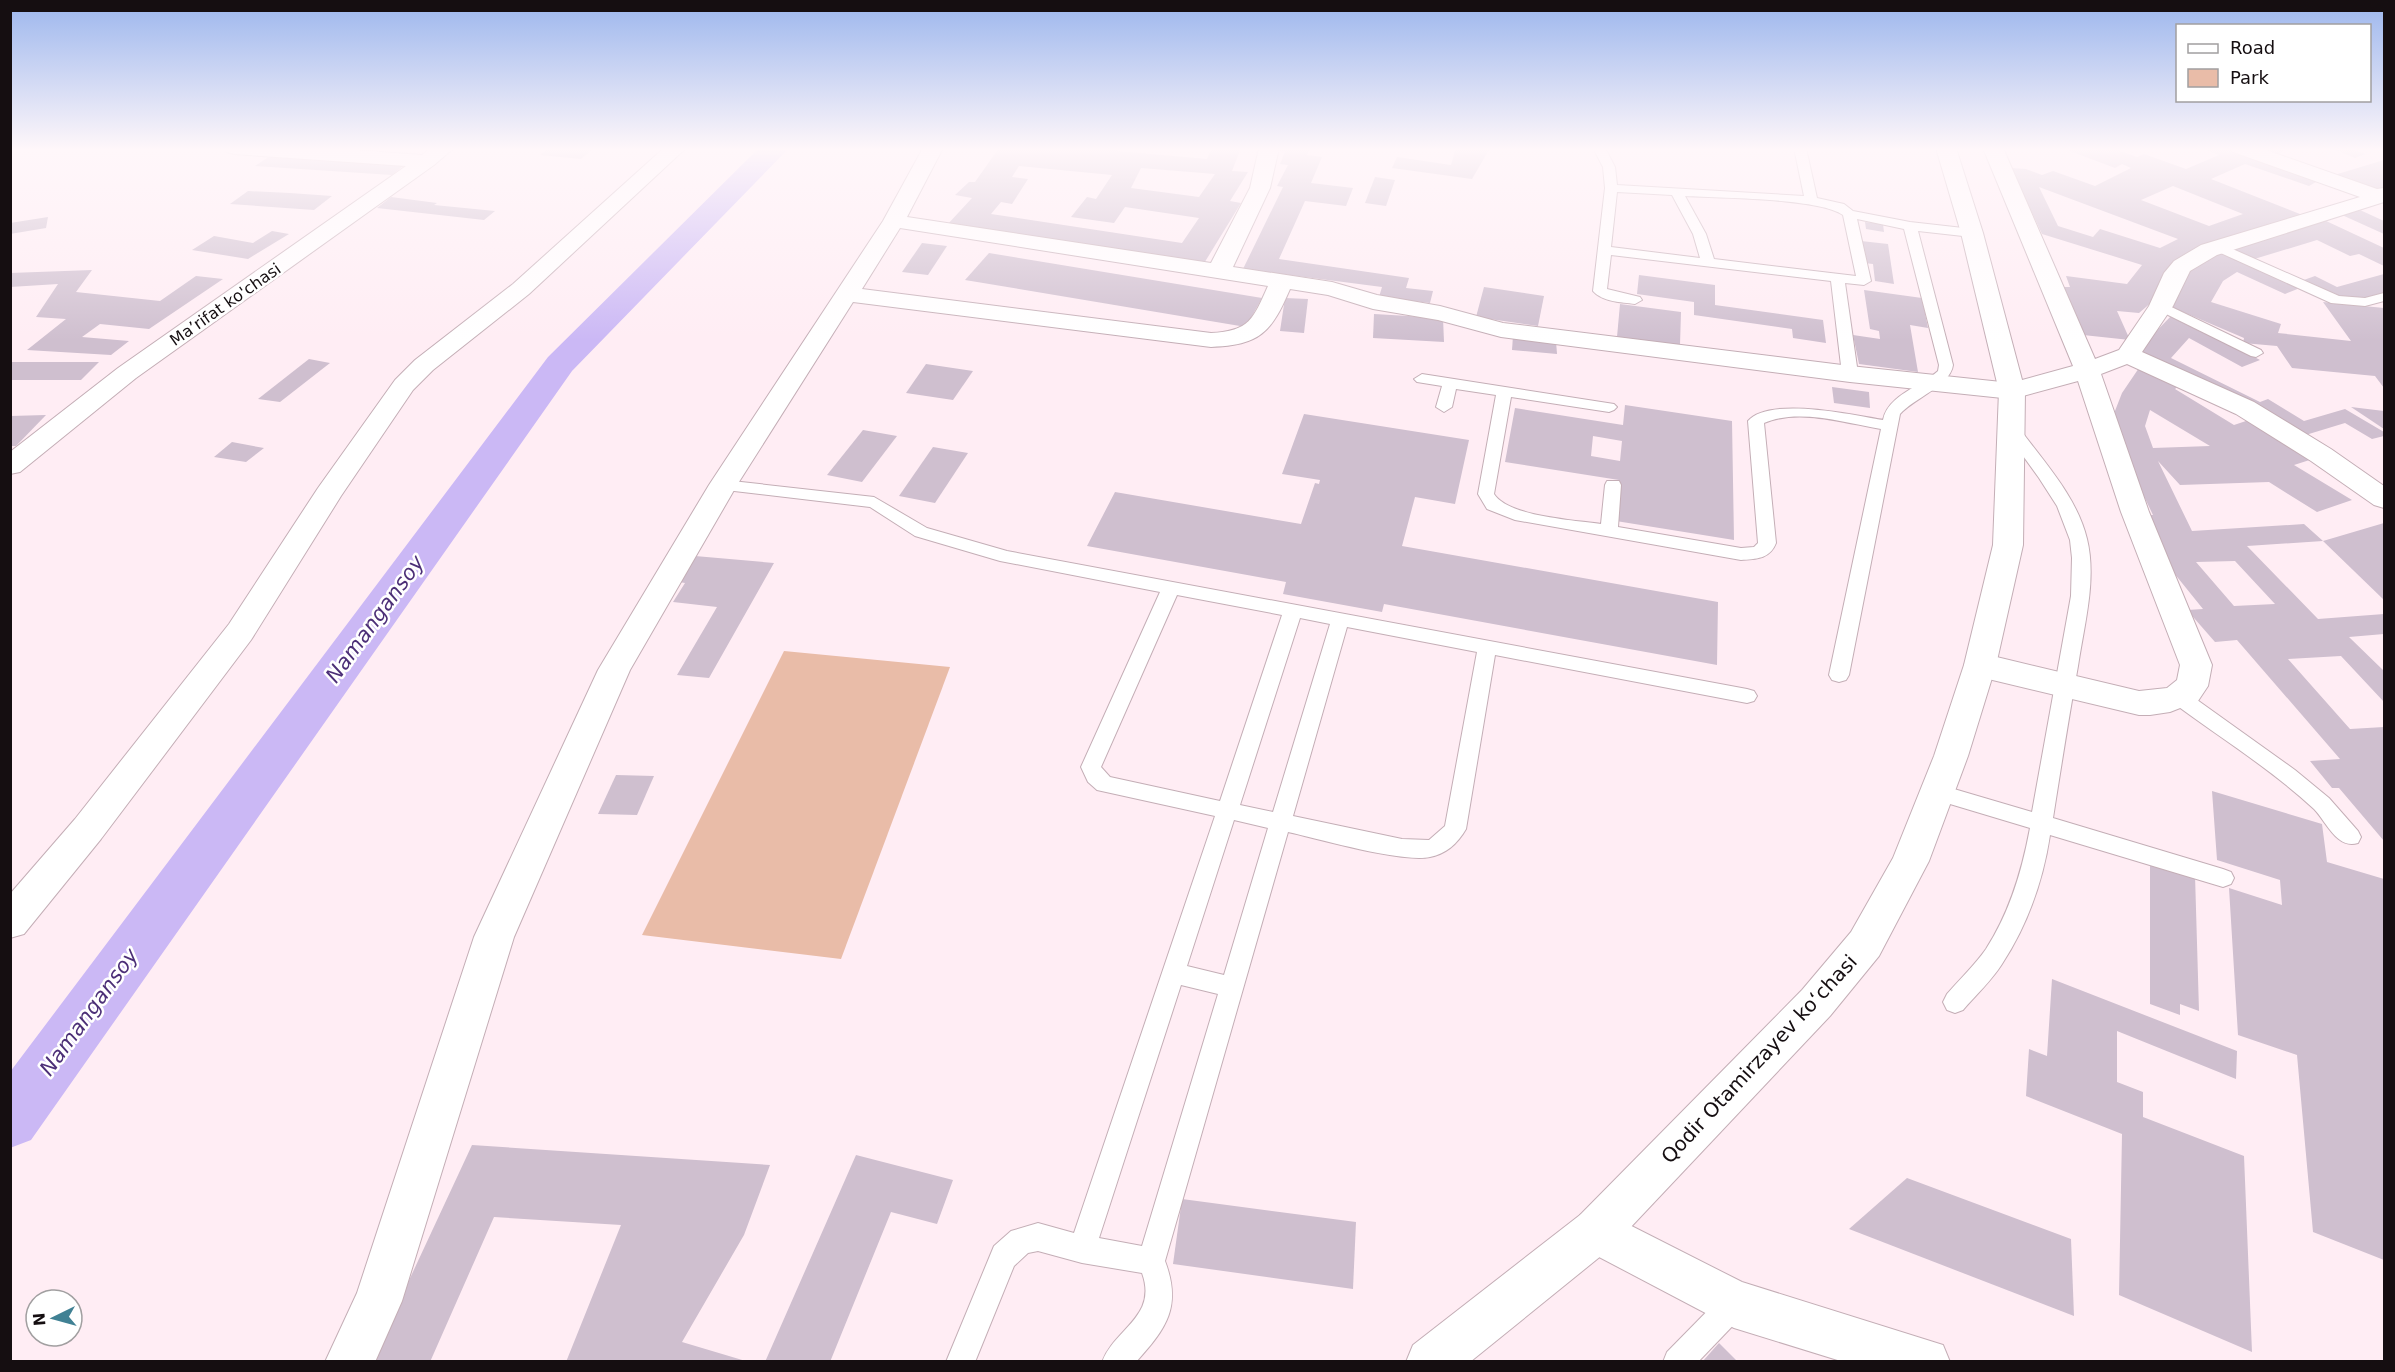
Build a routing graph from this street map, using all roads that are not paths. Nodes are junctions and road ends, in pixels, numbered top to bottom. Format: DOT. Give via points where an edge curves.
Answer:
graph roads {
  1 [pos="354,212"];
  2 [pos="606,212"];
  3 [pos="899,212"];
  4 [pos="1248,212"];
  5 [pos="1608,212"];
  6 [pos="1686,212"];
  7 [pos="1846,212"];
  8 [pos="1966,212"];
  9 [pos="2020,212"];
  10 [pos="2329,212"];
  11 [pos="1849,214"];
  12 [pos="894,221"];
  13 [pos="1910,226"];
  14 [pos="1972,233"];
  15 [pos="2219,247"];
  16 [pos="1603,250"];
  17 [pos="1708,262"];
  18 [pos="1219,271"];
  19 [pos="1837,278"];
  20 [pos="1282,280"];
  21 [pos="846,294"];
  22 [pos="2385,297"];
  23 [pos="1635,300"];
  24 [pos="2161,306"];
  25 [pos="2256,353"];
  26 [pos="2128,355"];
  27 [pos="2087,370"];
  28 [pos="1850,374"];
  29 [pos="1422,379"];
  30 [pos="1933,382"];
  31 [pos="1450,383"];
  32 [pos="1504,391"];
  33 [pos="2012,391"];
  34 [pos="1444,407"];
  35 [pos="1609,407"];
  36 [pos="1888,426"];
  37 [pos="2013,431"];
  38 [pos="10,466"];
  39 [pos="723,485"];
  40 [pos="1613,485"];
  41 [pos="2385,499"];
  42 [pos="1609,531"];
  43 [pos="1171,588"];
  44 [pos="1293,611"];
  45 [pos="1340,620"];
  46 [pos="1487,647"];
  47 [pos="1980,665"];
  48 [pos="1839,675"];
  49 [pos="2065,685"];
  50 [pos="1747,696"];
  51 [pos="2179,697"];
  52 [pos="1937,792"];
  53 [pos="1227,810"];
  54 [pos="2041,821"];
  55 [pos="1280,822"];
  56 [pos="2350,837"];
  57 [pos="2223,878"];
  58 [pos="10,922"];
  59 [pos="1173,973"];
  60 [pos="1232,987"];
  61 [pos="1955,1002"];
  62 [pos="1596,1230"];
  63 [pos="1082,1249"];
  64 [pos="1151,1261"];
  65 [pos="1734,1304"];
  66 [pos="1853,1351"];
  67 [pos="349,1362"];
  68 [pos="960,1362"];
  69 [pos="1116,1362"];
  70 [pos="1430,1362"];
  71 [pos="1677,1362"];
  72 [pos="1926,1362"];
  1 -- 38 [label="street, Maʼrifat ko'chasi" via="127,373"];
  2 -- 58 [label="street" via="521,289 404,385 328,494 240,632 88,829"];
  3 -- 12 [label="street"];
  4 -- 18 [label="street"];
  5 -- 16 [label="lane"];
  6 -- 17 [label="lane" via="1706,244"];
  7 -- 11 [label="lane"];
  8 -- 14 [label="street, Qodir Otamirzayev koʻchasi"];
  9 -- 27 [label="street"];
  10 -- 15 [label="street"];
  11 -- 13 [label="lane"];
  11 -- 19 [label="lane" via="1864,281"];
  12 -- 18 [label="street"];
  12 -- 21 [label="street"];
  13 -- 14 [label="lane"];
  13 -- 30 [label="lane" via="1946,365 1945,372"];
  14 -- 33 [label="street, Qodir Otamirzayev koʻchasi"];
  15 -- 22 [label="lane" via="2336,300 2365,302"];
  15 -- 24 [label="street" via="2182,266"];
  16 -- 17 [label="lane"];
  16 -- 23 [label="lane" via="1600,291"];
  17 -- 19 [label="lane"];
  18 -- 20 [label="street"];
  19 -- 28 [label="lane"];
  20 -- 21 [label="street" via="1262,324 1244,337 1227,340"];
  20 -- 28 [label="street" via="1501,330"];
  21 -- 39 [label="street"];
  24 -- 25 [label="lane"];
  24 -- 26 [label="street"];
  26 -- 27 [label="street"];
  26 -- 41 [label="street" via="2245,408"];
  27 -- 33 [label="street"];
  27 -- 51 [label="street" via="2135,512 2196,665 2197,678 2190,690"];
  28 -- 30 [label="street"];
  29 -- 31 [label="lane"];
  30 -- 33 [label="street"];
  30 -- 36 [label="lane" via="1902,402 1892,413"];
  31 -- 32 [label="lane"];
  31 -- 34 [label="lane"];
  32 -- 35 [label="lane"];
  32 -- 42 [label="lane" via="1486,494 1493,505 1515,515"];
  33 -- 37 [label="street, Qodir Otamirzayev koʻchasi"];
  36 -- 42 [label="lane" via="1782,412 1755,421 1767,543 1757,553 1741,554"];
  36 -- 48 [label="lane"];
  37 -- 47 [label="street, Qodir Otamirzayev koʻchasi" via="2008,545"];
  37 -- 49 [label="lane" via="2072,520 2081,557 2080,596"];
  39 -- 43 [label="lane" via="874,501 921,532 961,546"];
  39 -- 67 [label="street" via="614,670 494,938 378,1301"];
  40 -- 42 [label="lane"];
  43 -- 44 [label="lane"];
  43 -- 53 [label="lane" via="1091,768 1104,784"];
  44 -- 45 [label="lane"];
  44 -- 53 [label="lane"];
  45 -- 46 [label="lane"];
  45 -- 55 [label="lane"];
  46 -- 50 [label="lane"];
  46 -- 55 [label="lane" via="1455,829 1443,844 1427,850 1402,848"];
  47 -- 49 [label="street"];
  47 -- 52 [label="street, Qodir Otamirzayev koʻchasi"];
  49 -- 51 [label="street" via="2139,703"];
  49 -- 54 [label="lane"];
  51 -- 56 [label="lane" via="2314,797"];
  52 -- 54 [label="lane"];
  52 -- 62 [label="street, Qodir Otamirzayev koʻchasi" via="1910,861 1865,944 1816,1003"];
  53 -- 55 [label="lane"];
  53 -- 59 [label="lane"];
  54 -- 57 [label="lane"];
  54 -- 61 [label="lane" via="2035,860 2017,917 1993,958"];
  55 -- 60 [label="lane"];
  59 -- 60 [label="lane"];
  59 -- 63 [label="lane"];
  60 -- 64 [label="lane"];
  62 -- 65 [label="street"];
  62 -- 70 [label="street, Qodir Otamirzayev koʻchasi"];
  63 -- 64 [label="lane"];
  63 -- 68 [label="lane" via="1038,1237 1021,1241 1004,1256"];
  64 -- 69 [label="lane" via="1160,1281 1159,1306 1146,1329"];
  65 -- 66 [label="street"];
  65 -- 71 [label="lane"];
  66 -- 72 [label="street"];
}
